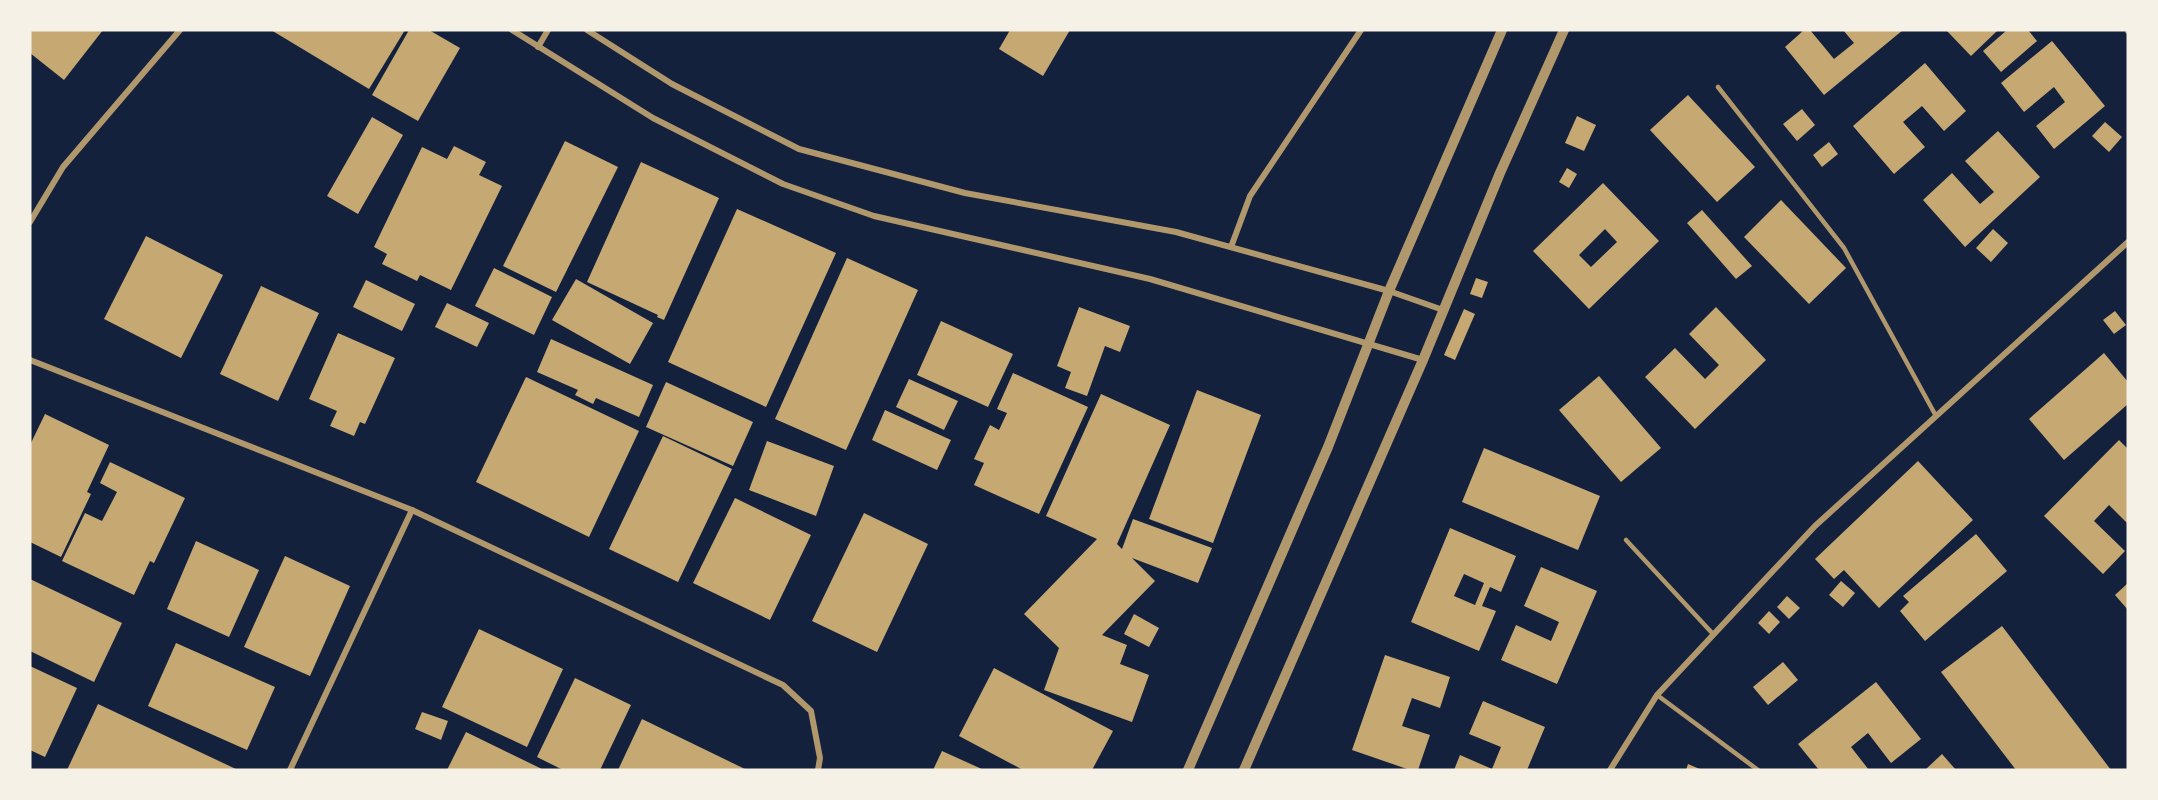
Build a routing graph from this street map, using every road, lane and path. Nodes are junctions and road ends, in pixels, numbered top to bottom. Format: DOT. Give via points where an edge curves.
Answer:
graph roads {
  1 [pos="180,30"];
  2 [pos="512,30"];
  3 [pos="548,30"];
  4 [pos="587,30"];
  5 [pos="1361,30"];
  6 [pos="1502,30"];
  7 [pos="1564,30"];
  8 [pos="538,47"];
  9 [pos="1718,87"];
  10 [pos="30,222"];
  11 [pos="2128,242"];
  12 [pos="1231,247"];
  13 [pos="1389,291"];
  14 [pos="1443,310"];
  15 [pos="1369,342"];
  16 [pos="30,360"];
  17 [pos="1423,360"];
  18 [pos="1936,417"];
  19 [pos="412,510"];
  20 [pos="1626,540"];
  21 [pos="1713,634"];
  22 [pos="1657,696"];
  23 [pos="290,770"];
  24 [pos="818,770"];
  25 [pos="1188,770"];
  26 [pos="1244,770"];
  27 [pos="1610,770"];
  28 [pos="1758,770"];
  1 -- 10 [label="street" via="63,167"];
  2 -- 8 [label="street"];
  3 -- 8 [label="street"];
  4 -- 12 [label="street" via="672,84 799,148 965,193 1176,232"];
  5 -- 12 [label="street" via="1250,196"];
  6 -- 13 [label="street"];
  7 -- 14 [label="street"];
  8 -- 15 [label="street" via="653,118 783,184 874,216 1150,279"];
  9 -- 18 [label="lane" via="1844,248"];
  11 -- 18 [label="street"];
  12 -- 13 [label="street"];
  13 -- 14 [label="street"];
  13 -- 15 [label="street"];
  14 -- 17 [label="street"];
  15 -- 17 [label="street"];
  15 -- 25 [label="street" via="1328,447"];
  16 -- 19 [label="street"];
  17 -- 26 [label="street"];
  18 -- 21 [label="street" via="1815,526"];
  19 -- 23 [label="street"];
  19 -- 24 [label="street" via="783,685 810,711 820,758"];
  20 -- 21 [label="lane"];
  21 -- 22 [label="street"];
  22 -- 27 [label="street"];
  22 -- 28 [label="lane"];
}
